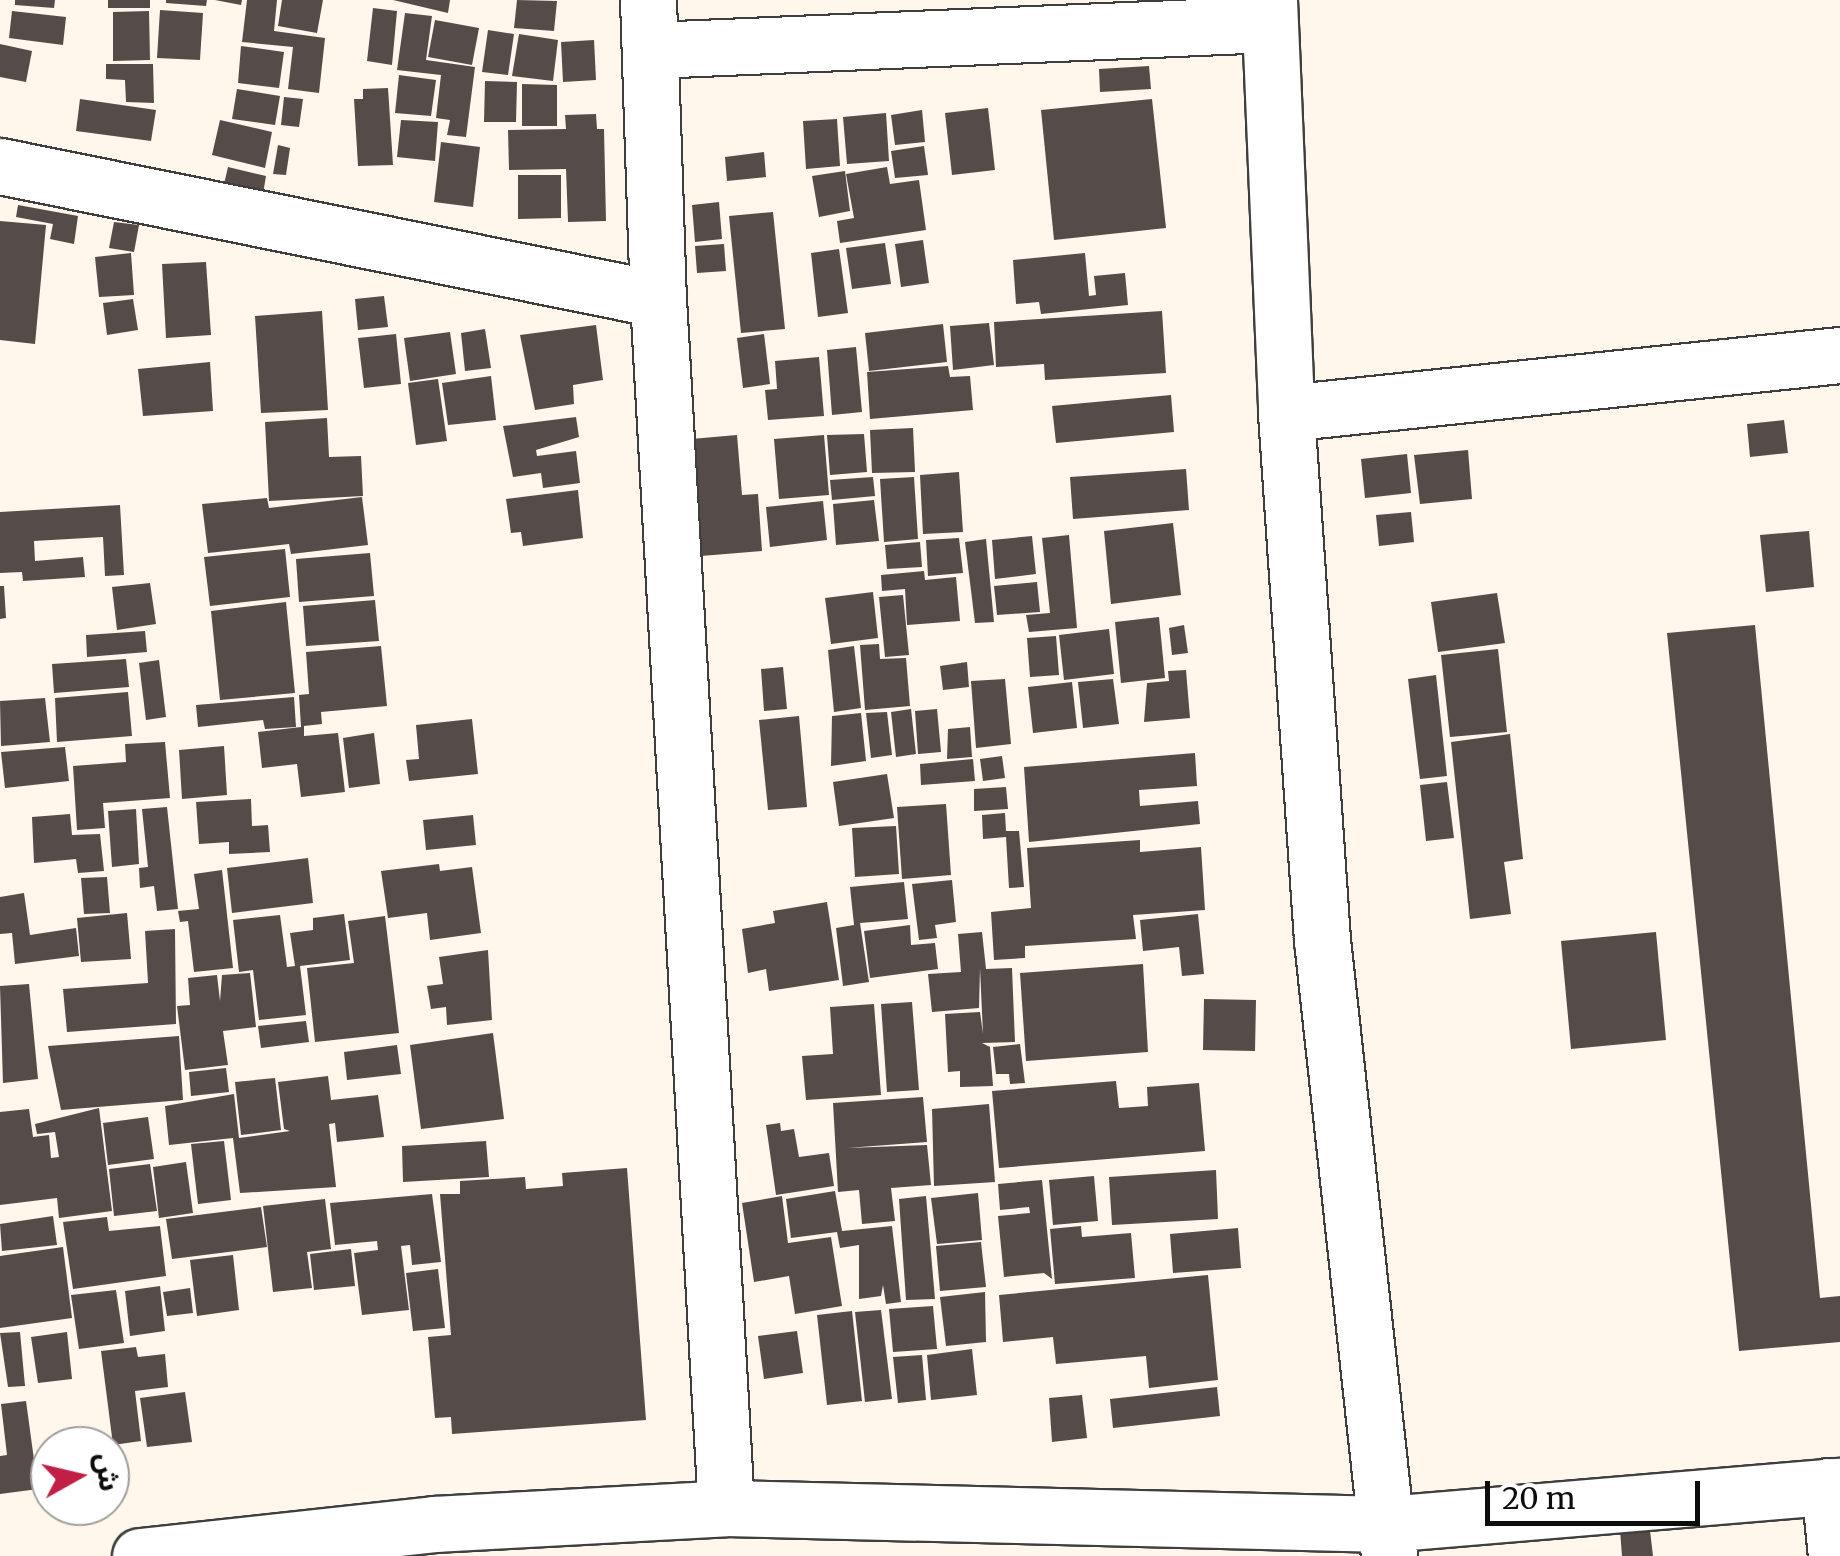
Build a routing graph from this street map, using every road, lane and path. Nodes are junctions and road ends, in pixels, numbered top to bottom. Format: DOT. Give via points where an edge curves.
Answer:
graph roads {
  1 [pos="1269,12"];
  2 [pos="650,25"];
  3 [pos="0,166"];
  4 [pos="658,299"];
  5 [pos="1840,354"];
  6 [pos="1286,413"];
  7 [pos="1834,1486"];
  8 [pos="726,1508"];
  9 [pos="436,1540"];
  10 [pos="1387,1540"];
  11 [pos="140,1556"];
  12 [pos="1836,1556"];
  1 -- 2 [label="street"];
  1 -- 6 [label="street"];
  2 -- 4 [label="street"];
  3 -- 4 [label="street"];
  4 -- 8 [label="street"];
  5 -- 6 [label="street"];
  6 -- 10 [label="street" via="1322,940"];
  7 -- 10 [label="street"];
  7 -- 12 [label="street"];
  8 -- 9 [label="street"];
  8 -- 10 [label="street"];
  9 -- 11 [label="street"];
}
